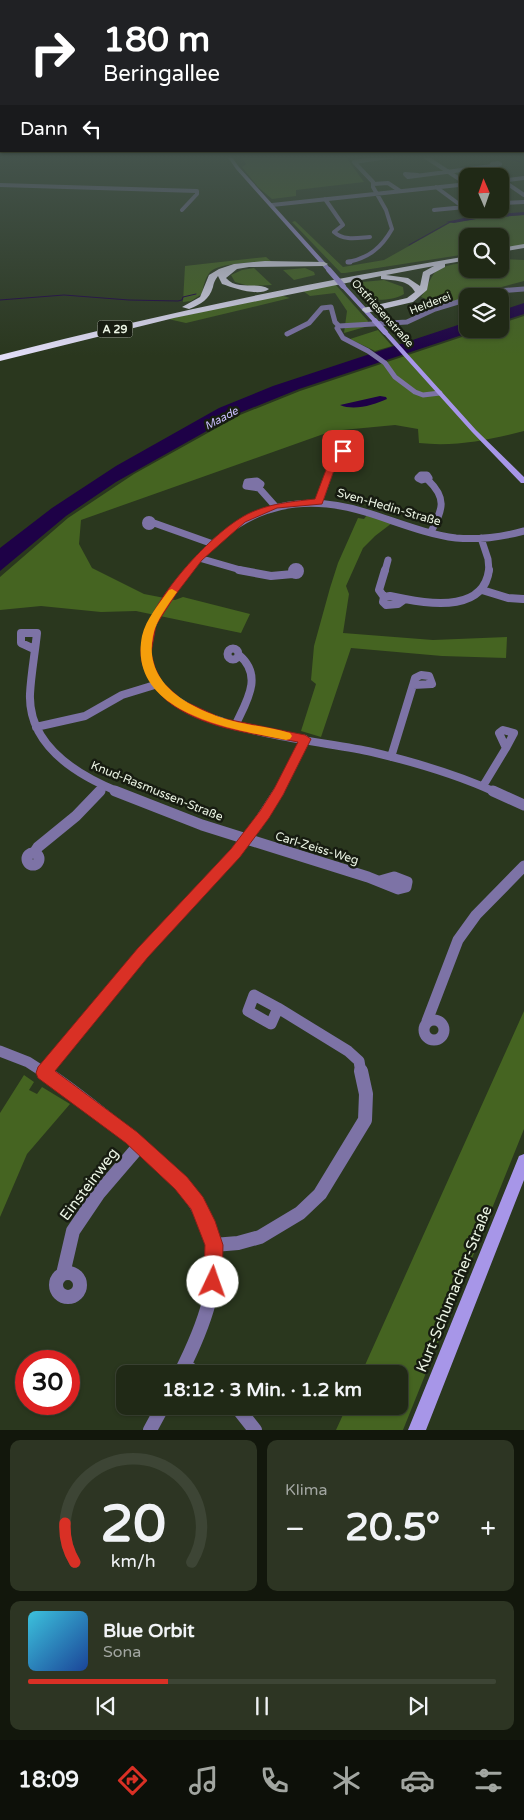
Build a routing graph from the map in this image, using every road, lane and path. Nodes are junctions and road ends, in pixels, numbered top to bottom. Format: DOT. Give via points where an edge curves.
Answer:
graph roads {
  1 [pos="287,223"];
  2 [pos="341,223"];
  3 [pos="389,223"];
  4 [pos="370,237"];
  5 [pos="524,248"];
  6 [pos="509,250"];
  7 [pos="315,255"];
  8 [pos="459,259"];
  9 [pos="459,259"];
  10 [pos="459,260"];
  11 [pos="348,262"];
  12 [pos="306,263"];
  13 [pos="296,265"];
  14 [pos="325,265"];
  15 [pos="235,267"];
  16 [pos="304,284"];
  17 [pos="321,284"];
  18 [pos="524,289"];
  19 [pos="509,290"];
  20 [pos="419,293"];
  21 [pos="459,302"];
  22 [pos="368,314"];
  23 [pos="156,315"];
  24 [pos="339,326"];
  25 [pos="287,334"];
  26 [pos="0,354"];
  27 [pos="0,358"];
  28 [pos="440,393"];
  29 [pos="336,454"];
  30 [pos="428,480"];
  31 [pos="524,482"];
  32 [pos="259,488"];
  33 [pos="319,502"];
  34 [pos="276,506"];
  35 [pos="154,523"];
  36 [pos="524,531"];
  37 [pos="431,532"];
  38 [pos="481,538"];
  39 [pos="213,544"];
  40 [pos="199,558"];
  41 [pos="388,560"];
  42 [pos="293,574"];
  43 [pos="482,590"];
  44 [pos="524,597"];
  45 [pos="34,649"];
  46 [pos="239,656"];
  47 [pos="158,684"];
  48 [pos="413,685"];
  49 [pos="235,726"];
  50 [pos="36,727"];
  51 [pos="305,739"];
  52 [pos="506,748"];
  53 [pos="391,757"];
  54 [pos="104,786"];
  55 [pos="483,786"];
  56 [pos="524,805"];
  57 [pos="246,840"];
  58 [pos="34,853"];
  59 [pos="524,866"];
  60 [pos="380,881"];
  61 [pos="278,1008"];
  62 [pos="427,1021"];
  63 [pos="0,1051"];
  64 [pos="44,1073"];
  65 [pos="140,1145"];
  66 [pos="524,1162"];
  67 [pos="214,1245"];
  68 [pos="63,1274"];
  69 [pos="189,1365"];
  70 [pos="158,1415"];
  71 [pos="243,1415"];
  72 [pos="150,1430"];
  73 [pos="255,1430"];
  74 [pos="417,1430"];
  1 -- 7 [label="main road, Ostfriesenstraße"];
  2 -- 4 [label="street" via="343,225 334,232 336,236"];
  3 -- 11 [label="street" via="392,229 376,250 362,260"];
  5 -- 6 [label="highway"];
  7 -- 12 [label="highway"];
  7 -- 14 [label="main road, Ostfriesenstraße"];
  8 -- 16 [label="highway, A 29"];
  9 -- 17 [label="highway, A 29"];
  10 -- 20 [label="highway" via="429,271"];
  12 -- 13 [label="highway"];
  12 -- 14 [label="highway"];
  13 -- 14 [label="highway"];
  13 -- 15 [label="highway"];
  14 -- 22 [label="main road, Ostfriesenstraße, bridge"];
  15 -- 16 [label="highway" via="222,277 224,282 234,287 256,290"];
  15 -- 23 [label="highway" via="215,275 203,299"];
  16 -- 23 [label="highway, A 29"];
  17 -- 20 [label="highway" via="392,277 413,283"];
  17 -- 27 [label="highway, A 29"];
  18 -- 19 [label="street"];
  20 -- 22 [label="highway" via="410,300"];
  21 -- 24 [label="street, Helderei" via="407,322"];
  22 -- 28 [label="main road, Ostfriesenstraße, bridge"];
  23 -- 26 [label="highway, A 29"];
  24 -- 25 [label="street" via="330,304 309,323"];
  24 -- 28 [label="street" via="344,338 386,364 395,377 415,392"];
  28 -- 31 [label="main road, Ostfriesenstraße"];
  29 -- 33 [label="street"];
  30 -- 37 [label="street" via="443,496 441,511"];
  32 -- 34 [label="street"];
  33 -- 34 [label="street, Sven-Hedin-Straße"];
  33 -- 37 [label="street, Sven-Hedin-Straße" via="351,507"];
  34 -- 39 [label="street, Sven-Hedin-Straße" via="242,520"];
  35 -- 39 [label="street"];
  36 -- 38 [label="street, Sven-Hedin-Straße"];
  37 -- 38 [label="street, Sven-Hedin-Straße"];
  38 -- 43 [label="street" via="489,573"];
  39 -- 40 [label="street, Sven-Hedin-Straße"];
  40 -- 42 [label="street" via="263,575"];
  40 -- 47 [label="street, Sven-Hedin-Straße" via="151,625 146,653 149,668"];
  41 -- 43 [label="street" via="379,590 386,605 392,606 404,599 422,603 455,602"];
  43 -- 44 [label="street" via="508,598"];
  45 -- 50 [label="street, Knud-Rasmussen-Straße" via="30,695"];
  46 -- 49 [label="street" via="252,669 253,682"];
  47 -- 49 [label="street, Sven-Hedin-Straße" via="167,695 191,710"];
  47 -- 50 [label="street" via="122,695 85,716"];
  48 -- 53 [label="street"];
  49 -- 51 [label="street, Sven-Hedin-Straße"];
  50 -- 54 [label="street, Knud-Rasmussen-Straße" via="59,758"];
  51 -- 53 [label="street, Sven-Hedin-Straße"];
  51 -- 57 [label="street" via="279,791"];
  52 -- 55 [label="street"];
  53 -- 55 [label="street, Sven-Hedin-Straße"];
  54 -- 57 [label="street, Knud-Rasmussen-Straße"];
  54 -- 58 [label="street"];
  55 -- 56 [label="street, Sven-Hedin-Straße"];
  57 -- 60 [label="street, Carl-Zeiss-Weg"];
  57 -- 64 [label="street" via="143,952"];
  59 -- 62 [label="street" via="476,915 458,940"];
  61 -- 67 [label="street" via="359,1061 366,1094 365,1120 320,1194 300,1213 260,1237"];
  63 -- 64 [label="street"];
  64 -- 65 [label="street"];
  65 -- 67 [label="street" via="181,1183 197,1203"];
  65 -- 68 [label="street, Einsteinweg" via="98,1194 73,1231"];
  66 -- 74 [label="main road, Kurt-Schumacher-Straße"];
  67 -- 69 [label="street" via="211,1295"];
  70 -- 72 [label="street"];
  71 -- 73 [label="street"];
}
